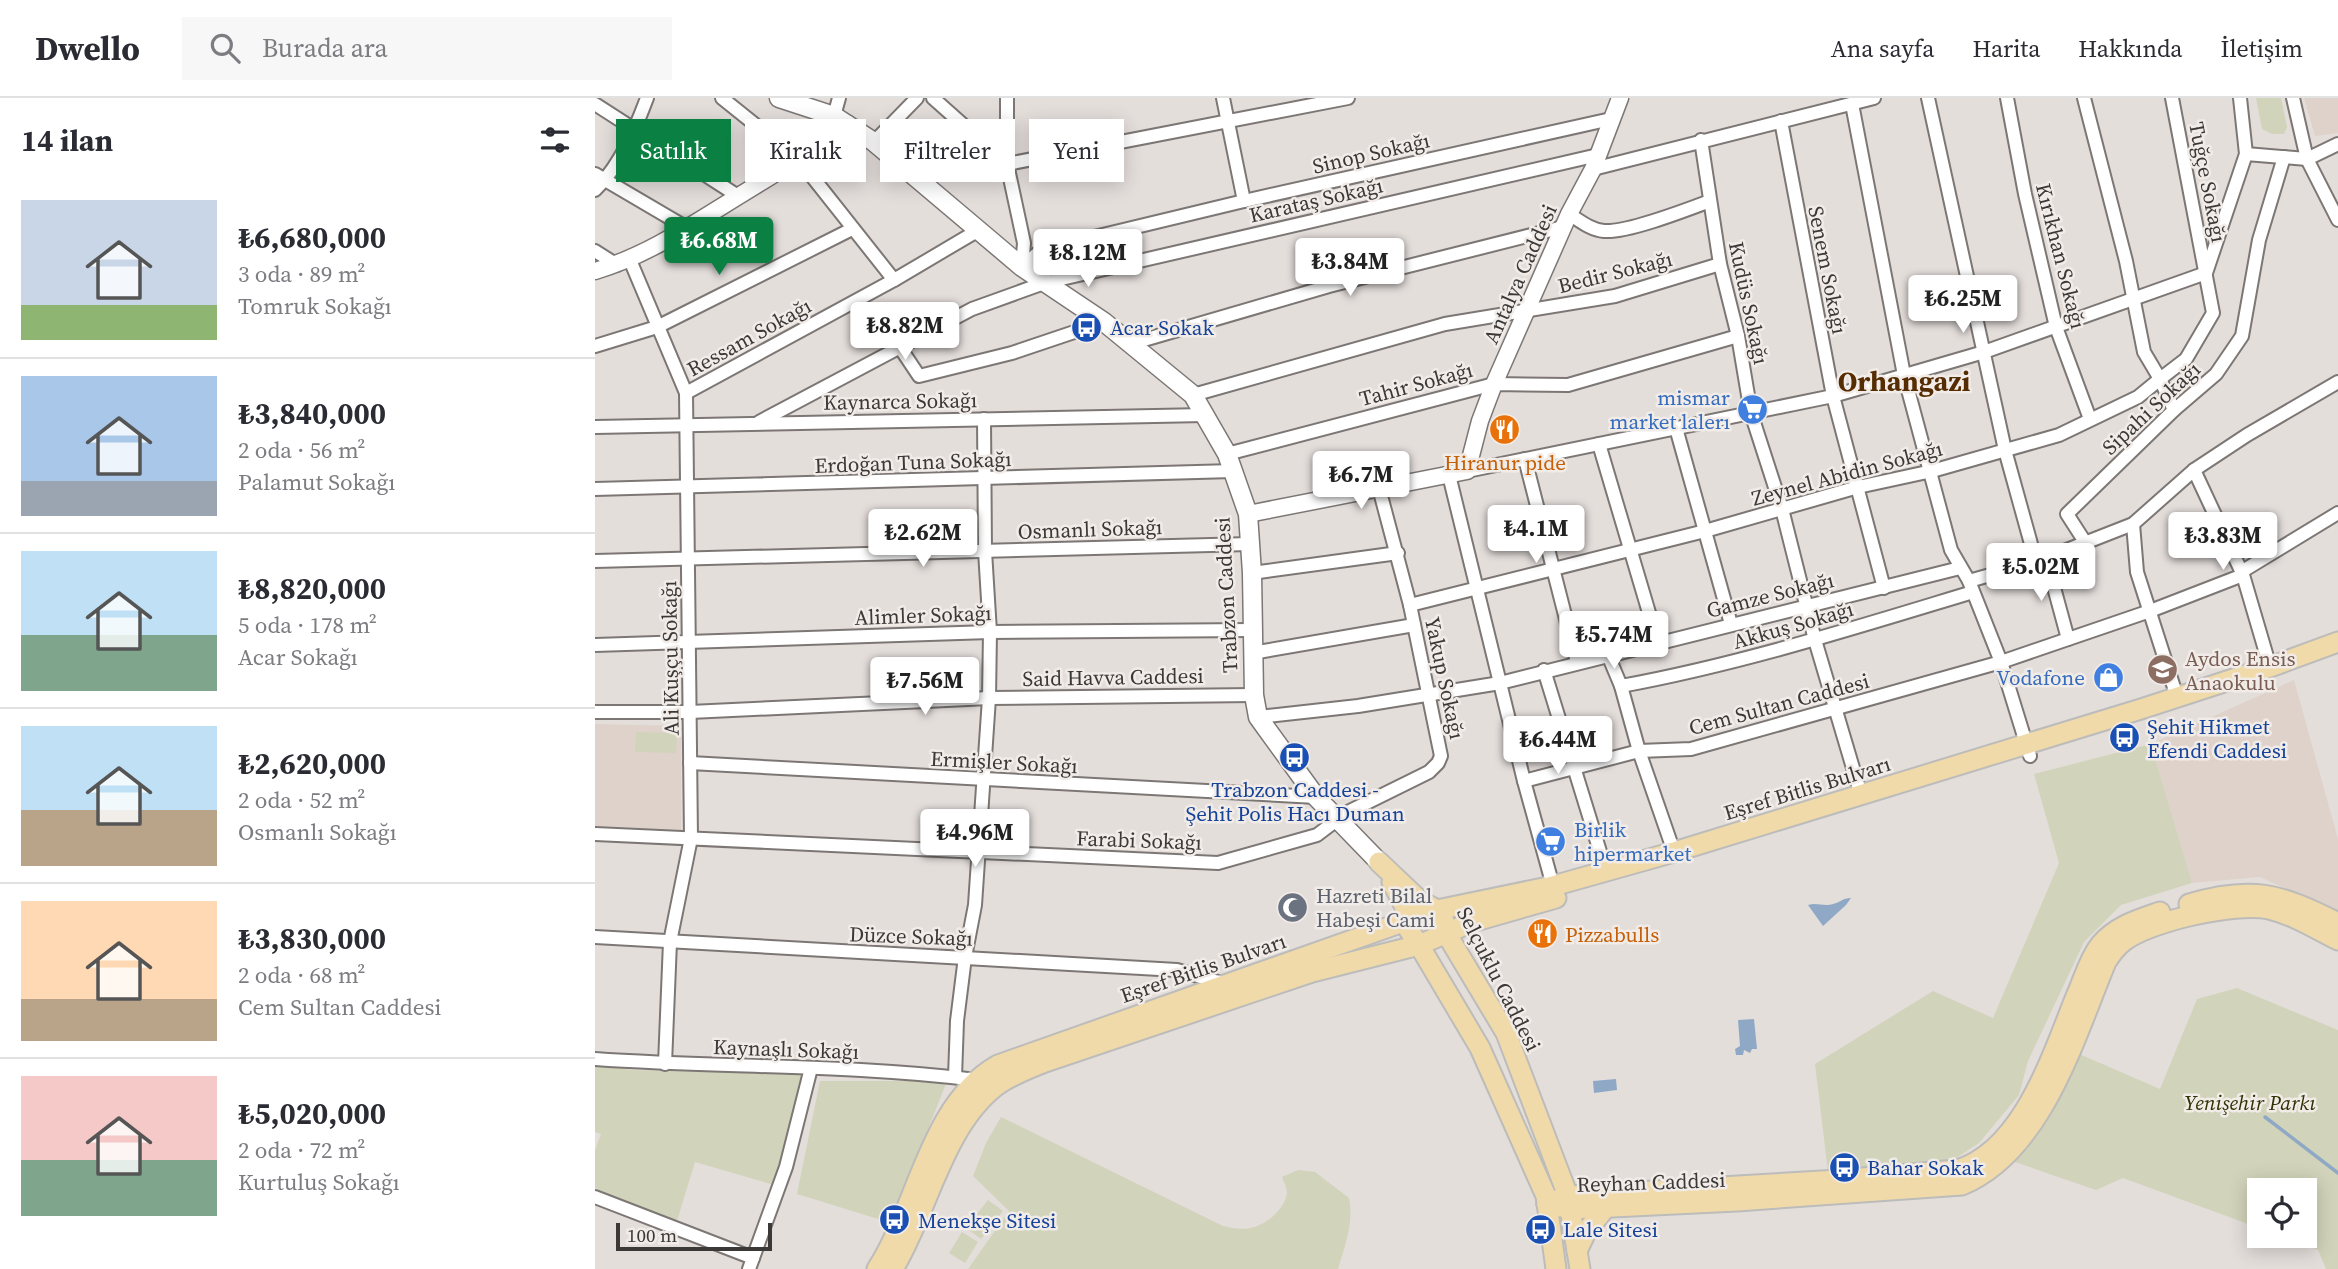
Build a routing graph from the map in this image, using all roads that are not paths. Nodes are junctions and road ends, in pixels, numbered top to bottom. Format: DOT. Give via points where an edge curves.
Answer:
graph roads {
  1 [pos="647,98"];
  2 [pos="722,98"];
  3 [pos="779,98"];
  4 [pos="839,98"];
  5 [pos="917,98"];
  6 [pos="933,98"];
  7 [pos="1007,98"];
  8 [pos="1223,98"];
  9 [pos="1348,98"];
  10 [pos="1620,98"];
  11 [pos="1874,98"];
  12 [pos="1928,98"];
  13 [pos="2007,98"];
  14 [pos="2084,98"];
  15 [pos="2172,98"];
  16 [pos="2241,98"];
  17 [pos="2293,98"];
  18 [pos="595,104"];
  19 [pos="1852,104"];
  20 [pos="619,119"];
  21 [pos="639,119"];
  22 [pos="748,119"];
  23 [pos="838,119"];
  24 [pos="841,119"];
  25 [pos="957,119"];
  26 [pos="1007,119"];
  27 [pos="1611,119"];
  28 [pos="1227,121"];
  29 [pos="1781,121"];
  30 [pos="866,137"];
  31 [pos="1701,140"];
  32 [pos="874,142"];
  33 [pos="2338,144"];
  34 [pos="2246,154"];
  35 [pos="616,155"];
  36 [pos="2284,157"];
  37 [pos="2307,159"];
  38 [pos="1015,162"];
  39 [pos="1595,162"];
  40 [pos="600,177"];
  41 [pos="716,182"];
  42 [pos="762,182"];
  43 [pos="816,182"];
  44 [pos="1011,182"];
  45 [pos="595,190"];
  46 [pos="738,196"];
  47 [pos="1244,201"];
  48 [pos="1710,201"];
  49 [pos="2338,220"];
  50 [pos="1566,221"];
  51 [pos="687,228"];
  52 [pos="852,229"];
  53 [pos="977,231"];
  54 [pos="595,251"];
  55 [pos="623,262"];
  56 [pos="1720,264"];
  57 [pos="1022,267"];
  58 [pos="595,271"];
  59 [pos="2206,273"];
  60 [pos="894,280"];
  61 [pos="1044,283"];
  62 [pos="2133,299"];
  63 [pos="1525,312"];
  64 [pos="1104,322"];
  65 [pos="657,327"];
  66 [pos="2056,327"];
  67 [pos="1738,336"];
  68 [pos="1130,344"];
  69 [pos="595,345"];
  70 [pos="899,346"];
  71 [pos="1984,352"];
  72 [pos="1904,375"];
  73 [pos="2160,379"];
  74 [pos="2338,382"];
  75 [pos="1494,384"];
  76 [pos="686,393"];
  77 [pos="1193,395"];
  78 [pos="1833,396"];
  79 [pos="2174,411"];
  80 [pos="1751,413"];
  81 [pos="1205,415"];
  82 [pos="984,419"];
  83 [pos="2090,419"];
  84 [pos="759,422"];
  85 [pos="685,426"];
  86 [pos="595,427"];
  87 [pos="1676,428"];
  88 [pos="1599,444"];
  89 [pos="2005,450"];
  90 [pos="1525,459"];
  91 [pos="1230,463"];
  92 [pos="2194,470"];
  93 [pos="1467,471"];
  94 [pos="1932,471"];
  95 [pos="1449,475"];
  96 [pos="984,479"];
  97 [pos="1858,487"];
  98 [pos="685,488"];
  99 [pos="1378,488"];
  100 [pos="595,489"];
  101 [pos="1782,509"];
  102 [pos="2338,513"];
  103 [pos="1248,514"];
  104 [pos="2133,524"];
  105 [pos="1705,531"];
  106 [pos="2085,542"];
  107 [pos="1250,544"];
  108 [pos="1630,550"];
  109 [pos="985,551"];
  110 [pos="1398,553"];
  111 [pos="688,558"];
  112 [pos="2041,560"];
  113 [pos="595,561"];
  114 [pos="1960,568"];
  115 [pos="1554,569"];
  116 [pos="1252,573"];
  117 [pos="2242,573"];
  118 [pos="1971,587"];
  119 [pos="1884,588"];
  120 [pos="1478,589"];
  121 [pos="1807,604"];
  122 [pos="1410,605"];
  123 [pos="2150,611"];
  124 [pos="1731,624"];
  125 [pos="1414,625"];
  126 [pos="1253,630"];
  127 [pos="990,632"];
  128 [pos="2068,639"];
  129 [pos="1815,640"];
  130 [pos="688,641"];
  131 [pos="2338,642"];
  132 [pos="1658,643"];
  133 [pos="595,645"];
  134 [pos="1252,653"];
  135 [pos="2338,654"];
  136 [pos="1608,655"];
  137 [pos="1577,662"];
  138 [pos="2001,662"];
  139 [pos="2270,667"];
  140 [pos="1544,670"];
  141 [pos="1500,683"];
  142 [pos="1621,686"];
  143 [pos="1254,695"];
  144 [pos="1430,696"];
  145 [pos="2177,697"];
  146 [pos="989,698"];
  147 [pos="1835,709"];
  148 [pos="595,712"];
  149 [pos="690,712"];
  150 [pos="1258,717"];
  151 [pos="2028,750"];
  152 [pos="1640,751"];
  153 [pos="690,763"];
  154 [pos="1573,769"];
  155 [pos="984,780"];
  156 [pos="1524,781"];
  157 [pos="1861,795"];
  158 [pos="1316,797"];
  159 [pos="1337,820"];
  160 [pos="595,834"];
  161 [pos="691,838"];
  162 [pos="979,852"];
  163 [pos="1674,852"];
  164 [pos="1379,862"];
  165 [pos="1605,871"];
  166 [pos="1553,886"];
  167 [pos="1437,910"];
  168 [pos="1409,919"];
  169 [pos="1472,922"];
  170 [pos="2338,923"];
  171 [pos="1381,932"];
  172 [pos="1447,933"];
  173 [pos="595,937"];
  174 [pos="2338,940"];
  175 [pos="670,942"];
  176 [pos="1419,945"];
  177 [pos="965,957"];
  178 [pos="1464,962"];
  179 [pos="1228,991"];
  180 [pos="595,1059"];
  181 [pos="665,1064"];
  182 [pos="811,1068"];
  183 [pos="955,1077"];
  184 [pos="976,1080"];
  185 [pos="595,1198"];
  186 [pos="1569,1202"];
  187 [pos="1547,1204"];
  188 [pos="1606,1208"];
  189 [pos="1578,1260"];
  190 [pos="751,1263"];
  191 [pos="877,1269"];
  192 [pos="893,1269"];
  193 [pos="1556,1269"];
  1 -- 21 [label="street"];
  2 -- 22 [label="street"];
  3 -- 23 [label="main road, Trabzon Caddesi"];
  4 -- 24 [label="street"];
  5 -- 32 [label="street"];
  6 -- 25 [label="street"];
  7 -- 26 [label="street"];
  8 -- 28 [label="street"];
  9 -- 28 [label="street"];
  10 -- 27 [label="street, Antalya Caddesi"];
  11 -- 19 [label="street, Karataş Sokağı"];
  12 -- 71 [label="street"];
  13 -- 66 [label="street, Kırıkhan Sokağı"];
  14 -- 62 [label="street"];
  15 -- 59 [label="street, Tuğçe Sokağı"];
  16 -- 34 [label="street"];
  17 -- 37 [label="street"];
  18 -- 20 [label="street"];
  19 -- 29 [label="street, Karataş Sokağı"];
  19 -- 72 [label="street"];
  27 -- 39 [label="street, Antalya Caddesi"];
  27 -- 47 [label="street, Sinop Sokağı"];
  28 -- 38 [label="street"];
  28 -- 47 [label="street"];
  29 -- 31 [label="street, Karataş Sokağı"];
  29 -- 78 [label="street, Senem Sokağı"];
  30 -- 32 [label="main road, Trabzon Caddesi"];
  31 -- 39 [label="street, Karataş Sokağı"];
  31 -- 48 [label="street, Kudüs Sokağı"];
  32 -- 53 [label="main road, Trabzon Caddesi"];
  33 -- 37 [label="street"];
  34 -- 36 [label="street"];
  34 -- 59 [label="street"];
  35 -- 40 [label="street"];
  36 -- 37 [label="street"];
  36 -- 79 [label="street, Sipahi Sokağı" via="2259,240 2242,337 2216,374"];
  37 -- 49 [label="street"];
  39 -- 50 [label="street, Antalya Caddesi"];
  39 -- 61 [label="street, Karataş Sokağı"];
  40 -- 45 [label="street"];
  40 -- 51 [label="street"];
  41 -- 46 [label="street"];
  42 -- 46 [label="street"];
  43 -- 52 [label="street"];
  44 -- 57 [label="street" via="1024,243"];
  46 -- 51 [label="street"];
  47 -- 57 [label="street, Sinop Sokağı" via="1041,251"];
  48 -- 50 [label="street" via="1607,232"];
  48 -- 56 [label="street, Kudüs Sokağı"];
  50 -- 63 [label="street, Antalya Caddesi"];
  50 -- 68 [label="street"];
  51 -- 55 [label="street"];
  52 -- 60 [label="street"];
  52 -- 65 [label="street"];
  53 -- 57 [label="main road, Trabzon Caddesi"];
  53 -- 60 [label="street, Ressam Sokağı"];
  54 -- 55 [label="street"];
  55 -- 58 [label="street"];
  55 -- 65 [label="street, Ali Kuşçu Sokağı"];
  56 -- 63 [label="street, Bedir Sokağı" via="1615,296"];
  56 -- 67 [label="street, Kudüs Sokağı"];
  57 -- 61 [label="main road, Trabzon Caddesi"];
  59 -- 62 [label="street"];
  59 -- 73 [label="street, Zeynel Abidin Sokağı" via="2213,313 2186,359"];
  60 -- 76 [label="street, Ressam Sokağı"];
  61 -- 64 [label="main road, Trabzon Caddesi"];
  61 -- 70 [label="street, Karataş Sokağı" via="972,309"];
  62 -- 66 [label="street"];
  62 -- 73 [label="street" via="2144,352"];
  63 -- 75 [label="street, Antalya Caddesi"];
  63 -- 77 [label="street, Bedir Sokağı" via="1445,324"];
  64 -- 68 [label="main road, Trabzon Caddesi"];
  64 -- 70 [label="street" via="1011,353 919,376"];
  65 -- 69 [label="street"];
  65 -- 76 [label="street, Ali Kuşçu Sokağı"];
  66 -- 71 [label="street"];
  66 -- 83 [label="street, Kırıkhan Sokağı"];
  67 -- 75 [label="street, Tahir Sokağı" via="1568,385"];
  67 -- 80 [label="street, Kudüs Sokağı"];
  68 -- 77 [label="main road, Trabzon Caddesi"];
  70 -- 84 [label="street, Karataş Sokağı"];
  71 -- 72 [label="street"];
  71 -- 89 [label="street"];
  72 -- 78 [label="street"];
  72 -- 94 [label="street"];
  73 -- 79 [label="street"];
  73 -- 83 [label="street, Zeynel Abidin Sokağı" via="2138,397"];
  74 -- 92 [label="street"];
  75 -- 91 [label="street, Tahir Sokağı"];
  75 -- 93 [label="street, Antalya Caddesi"];
  76 -- 85 [label="street, Ali Kuşçu Sokağı"];
  77 -- 81 [label="main road, Trabzon Caddesi"];
  78 -- 80 [label="street"];
  78 -- 97 [label="street, Senem Sokağı"];
  79 -- 106 [label="street, Sipahi Sokağı" via="2067,514"];
  80 -- 87 [label="street"];
  80 -- 101 [label="street, Kudüs Sokağı"];
  81 -- 82 [label="street, Kaynarca Sokağı"];
  81 -- 91 [label="main road, Trabzon Caddesi"];
  82 -- 84 [label="street, Kaynarca Sokağı"];
  82 -- 96 [label="street"];
  83 -- 89 [label="street, Zeynel Abidin Sokağı" via="2059,435"];
  84 -- 85 [label="street, Kaynarca Sokağı"];
  85 -- 86 [label="street, Kaynarca Sokağı"];
  85 -- 98 [label="street, Ali Kuşçu Sokağı"];
  87 -- 88 [label="street"];
  87 -- 105 [label="street"];
  88 -- 90 [label="street"];
  88 -- 108 [label="street"];
  89 -- 94 [label="street, Zeynel Abidin Sokağı"];
  89 -- 112 [label="street"];
  90 -- 93 [label="street"];
  90 -- 115 [label="street"];
  91 -- 96 [label="street, Erdoğan Tuna Sokağı"];
  91 -- 103 [label="main road, Trabzon Caddesi"];
  92 -- 104 [label="street"];
  92 -- 117 [label="street"];
  93 -- 95 [label="street"];
  94 -- 97 [label="street, Zeynel Abidin Sokağı"];
  94 -- 114 [label="street" via="1951,550"];
  95 -- 99 [label="street"];
  95 -- 120 [label="street"];
  96 -- 98 [label="street, Erdoğan Tuna Sokağı"];
  96 -- 109 [label="street"];
  97 -- 101 [label="street, Zeynel Abidin Sokağı"];
  97 -- 119 [label="street, Senem Sokağı"];
  98 -- 100 [label="street, Erdoğan Tuna Sokağı"];
  98 -- 111 [label="street, Ali Kuşçu Sokağı"];
  99 -- 103 [label="street"];
  99 -- 110 [label="street, Yakup Sokağı"];
  101 -- 105 [label="street, Zeynel Abidin Sokağı"];
  101 -- 121 [label="street, Kudüs Sokağı"];
  102 -- 117 [label="street, Cem Sultan Caddesi"];
  103 -- 107 [label="main road, Trabzon Caddesi"];
  104 -- 106 [label="street"];
  104 -- 123 [label="street" via="2137,572"];
  105 -- 108 [label="street, Zeynel Abidin Sokağı"];
  105 -- 124 [label="street"];
  106 -- 112 [label="street"];
  107 -- 109 [label="street, Osmanlı Sokağı"];
  107 -- 116 [label="main road, Trabzon Caddesi"];
  108 -- 115 [label="street, Zeynel Abidin Sokağı"];
  108 -- 132 [label="street"];
  109 -- 111 [label="street, Osmanlı Sokağı"];
  109 -- 127 [label="street"];
  110 -- 116 [label="street"];
  110 -- 122 [label="street, Yakup Sokağı"];
  111 -- 113 [label="street, Osmanlı Sokağı"];
  111 -- 130 [label="street, Ali Kuşçu Sokağı"];
  112 -- 118 [label="street"];
  112 -- 128 [label="street"];
  114 -- 118 [label="street"];
  114 -- 119 [label="street, Gamze Sokağı"];
  115 -- 120 [label="street, Zeynel Abidin Sokağı"];
  115 -- 137 [label="street"];
  116 -- 126 [label="main road, Trabzon Caddesi"];
  117 -- 123 [label="street, Cem Sultan Caddesi"];
  117 -- 139 [label="street"];
  118 -- 129 [label="street, Akkuş Sokağı"];
  118 -- 138 [label="street"];
  119 -- 121 [label="street, Gamze Sokağı"];
  120 -- 122 [label="street, Zeynel Abidin Sokağı"];
  120 -- 141 [label="street"];
  121 -- 124 [label="street, Gamze Sokağı"];
  121 -- 129 [label="street, Kudüs Sokağı"];
  122 -- 125 [label="street, Yakup Sokağı"];
  123 -- 128 [label="street, Cem Sultan Caddesi"];
  123 -- 145 [label="street"];
  124 -- 132 [label="street, Gamze Sokağı"];
  125 -- 134 [label="street"];
  125 -- 144 [label="street, Yakup Sokağı"];
  126 -- 127 [label="street, Alimler Sokağı"];
  126 -- 134 [label="main road, Trabzon Caddesi"];
  127 -- 130 [label="street, Alimler Sokağı"];
  127 -- 146 [label="street"];
  128 -- 138 [label="street, Cem Sultan Caddesi"];
  129 -- 142 [label="street, Akkuş Sokağı"];
  129 -- 147 [label="street, Kudüs Sokağı"];
  130 -- 133 [label="street, Alimler Sokağı"];
  130 -- 149 [label="street, Ali Kuşçu Sokağı"];
  131 -- 139 [label="main road, Eşref Bitlis Bulvarı"];
  132 -- 136 [label="street, Gamze Sokağı"];
  134 -- 143 [label="main road, Trabzon Caddesi"];
  135 -- 151 [label="main road, Eşref Bitlis Bulvarı"];
  136 -- 137 [label="street, Gamze Sokağı"];
  136 -- 142 [label="street"];
  137 -- 140 [label="street, Gamze Sokağı"];
  138 -- 147 [label="street, Cem Sultan Caddesi"];
  138 -- 151 [label="street"];
  139 -- 145 [label="main road, Eşref Bitlis Bulvarı"];
  140 -- 141 [label="street, Gamze Sokağı"];
  140 -- 154 [label="street"];
  141 -- 144 [label="street, Gamze Sokağı"];
  141 -- 156 [label="street"];
  142 -- 152 [label="street"];
  143 -- 146 [label="street, Said Havva Caddesi"];
  143 -- 150 [label="main road, Trabzon Caddesi"];
  144 -- 150 [label="street, Gamze Sokağı"];
  144 -- 159 [label="street, Yakup Sokağı" via="1439,763"];
  145 -- 151 [label="main road, Eşref Bitlis Bulvarı"];
  146 -- 149 [label="street, Said Havva Caddesi"];
  146 -- 155 [label="street"];
  147 -- 152 [label="street, Cem Sultan Caddesi" via="1691,749"];
  147 -- 157 [label="street, Kudüs Sokağı"];
  148 -- 149 [label="street, Said Havva Caddesi"];
  149 -- 153 [label="street, Ali Kuşçu Sokağı"];
  150 -- 158 [label="main road, Trabzon Caddesi"];
  151 -- 157 [label="main road, Eşref Bitlis Bulvarı"];
  151 -- 169 [label="main road, Eşref Bitlis Bulvarı" via="1632,877"];
  152 -- 154 [label="street, Cem Sultan Caddesi"];
  152 -- 163 [label="street"];
  153 -- 155 [label="street, Ermişler Sokağı"];
  153 -- 161 [label="street, Ali Kuşçu Sokağı"];
  154 -- 156 [label="street, Cem Sultan Caddesi"];
  154 -- 165 [label="street"];
  155 -- 158 [label="street, Ermişler Sokağı"];
  155 -- 162 [label="street"];
  156 -- 166 [label="street"];
  157 -- 163 [label="main road, Eşref Bitlis Bulvarı"];
  158 -- 159 [label="main road, Trabzon Caddesi"];
  159 -- 162 [label="street, Farabi Sokağı" via="1317,835 1218,863"];
  159 -- 164 [label="main road, Trabzon Caddesi"];
  160 -- 161 [label="street, Farabi Sokağı"];
  161 -- 162 [label="street, Farabi Sokağı"];
  161 -- 175 [label="street, Ali Kuşçu Sokağı"];
  162 -- 177 [label="street"];
  163 -- 165 [label="main road, Eşref Bitlis Bulvarı"];
  164 -- 167 [label="main road, Trabzon Caddesi" via="1419,900"];
  164 -- 168 [label="main road"];
  164 -- 171 [label="main road" via="1394,897"];
  165 -- 166 [label="main road, Eşref Bitlis Bulvarı"];
  166 -- 167 [label="main road, Eşref Bitlis Bulvarı"];
  167 -- 168 [label="main road, Eşref Bitlis Bulvarı"];
  167 -- 172 [label="main road, Selçuklu Caddesi"];
  168 -- 171 [label="main road, Eşref Bitlis Bulvarı"];
  168 -- 176 [label="main road" via="1409,930"];
  169 -- 172 [label="main road, Eşref Bitlis Bulvarı"];
  169 -- 178 [label="main road" via="1462,948"];
  170 -- 186 [label="main road, Reyhan Caddesi" via="2288,900 2235,893 2119,928 2098,947 2033,1100 1995,1146 1969,1167"];
  171 -- 179 [label="main road, Eşref Bitlis Bulvarı"];
  172 -- 176 [label="main road, Eşref Bitlis Bulvarı"];
  172 -- 178 [label="main road, Selçuklu Caddesi"];
  173 -- 175 [label="street, Düzce Sokağı"];
  174 -- 188 [label="main road, Reyhan Caddesi" via="2286,914 2244,907 2209,911 2125,940 2106,962 2039,1116 1987,1172 1962,1185"];
  175 -- 177 [label="street, Düzce Sokağı"];
  175 -- 181 [label="street, Ali Kuşçu Sokağı"];
  176 -- 179 [label="main road, Eşref Bitlis Bulvarı"];
  176 -- 187 [label="main road" via="1481,1048"];
  177 -- 179 [label="street, Düzce Sokağı" via="1177,970"];
  177 -- 183 [label="street"];
  178 -- 186 [label="main road, Selçuklu Caddesi" via="1506,1033"];
  179 -- 184 [label="main road, Eşref Bitlis Bulvarı" via="998,1065"];
  179 -- 192 [label="main road, Eşref Bitlis Bulvarı" via="1023,1070 995,1087 957,1133"];
  180 -- 181 [label="street, Kaynaşlı Sokağı"];
  181 -- 182 [label="street, Kaynaşlı Sokağı"];
  182 -- 183 [label="street, Kaynaşlı Sokağı"];
  182 -- 190 [label="street" via="786,1167"];
  183 -- 184 [label="street, Kaynaşlı Sokağı"];
  184 -- 191 [label="main road, Eşref Bitlis Bulvarı" via="943,1127"];
  185 -- 190 [label="street"];
  186 -- 187 [label="main road, Reyhan Caddesi"];
  186 -- 188 [label="main road, Reyhan Caddesi"];
  186 -- 189 [label="main road, Selçuklu Caddesi"];
  187 -- 193 [label="main road"];
  188 -- 189 [label="main road" via="1586,1232"];
}
